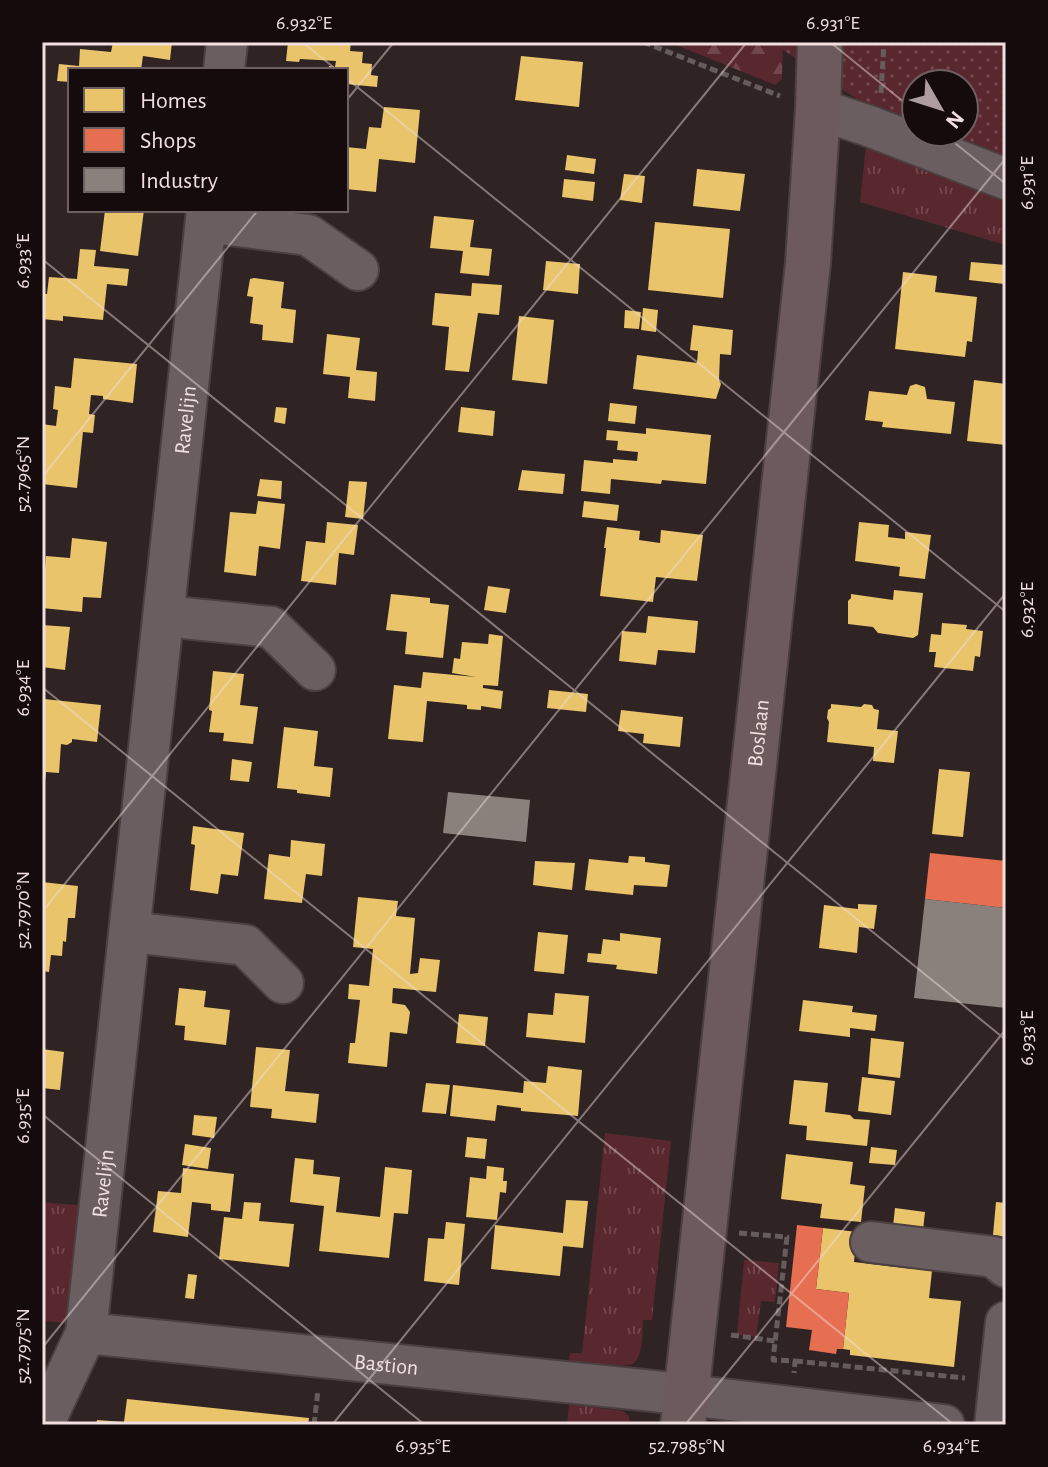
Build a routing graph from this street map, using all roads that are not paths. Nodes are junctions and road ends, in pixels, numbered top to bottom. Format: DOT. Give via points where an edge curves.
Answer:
graph roads {
  1 [pos="227,42"];
  2 [pos="820,42"];
  3 [pos="224,68"];
  4 [pos="802,104"];
  5 [pos="1006,179"];
  6 [pos="206,216"];
  7 [pos="358,270"];
  8 [pos="164,616"];
  9 [pos="315,670"];
  10 [pos="130,932"];
  11 [pos="283,983"];
  12 [pos="871,1242"];
  13 [pos="1006,1267"];
  14 [pos="1006,1322"];
  15 [pos="86,1333"];
  16 [pos="685,1410"];
  17 [pos="43,1425"];
  18 [pos="944,1425"];
  19 [pos="995,1425"];
  1 -- 3 [label="street"];
  2 -- 4 [label="main road, Boslaan"];
  4 -- 5 [label="street"];
  4 -- 16 [label="main road, Boslaan" via="808,263"];
  6 -- 7 [label="street, Ravelijn" via="308,235"];
  6 -- 8 [label="street, Ravelijn"];
  8 -- 9 [label="street" via="271,627"];
  8 -- 10 [label="street, Ravelijn"];
  10 -- 11 [label="street" via="245,945"];
  10 -- 15 [label="street, Ravelijn"];
  12 -- 13 [label="street" via="994,1257"];
  14 -- 19 [label="street"];
  15 -- 16 [label="street, Bastion"];
  15 -- 17 [label="street, Ravelijn"];
  16 -- 18 [label="street, Bastion" via="790,1407"];
}
